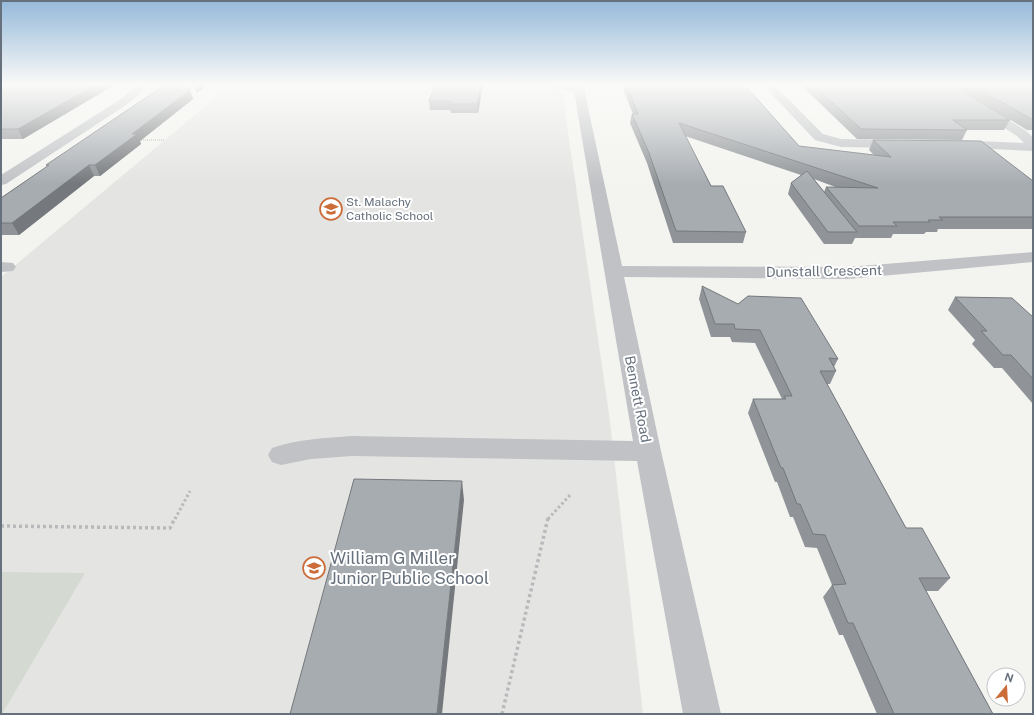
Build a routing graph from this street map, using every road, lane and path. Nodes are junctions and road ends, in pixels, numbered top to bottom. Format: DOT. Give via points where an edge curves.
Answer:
graph roads {
  1 [pos="100,117"];
  2 [pos="584,117"];
  3 [pos="800,117"];
  4 [pos="995,117"];
  5 [pos="135,140"];
  6 [pos="165,140"];
  7 [pos="911,144"];
  8 [pos="942,144"];
  9 [pos="1033,145"];
  10 [pos="1,181"];
  11 [pos="1033,257"];
  12 [pos="1015,258"];
  13 [pos="614,271"];
  14 [pos="1033,274"];
  15 [pos="648,451"];
  16 [pos="281,455"];
  17 [pos="190,491"];
  18 [pos="571,494"];
  19 [pos="1,526"];
  20 [pos="502,714"];
  21 [pos="702,714"];
  1 -- 10 [label="street"];
  2 -- 13 [label="street, Bennett Road"];
  3 -- 7 [label="street" via="819,137 841,143"];
  4 -- 9 [label="street" via="1021,133"];
  5 -- 6 [label="path"];
  8 -- 9 [label="street"];
  11 -- 12 [label="street, Dunstall Crescent"];
  12 -- 13 [label="street, Dunstall Crescent" via="848,274"];
  12 -- 14 [label="street"];
  13 -- 15 [label="street, Bennett Road"];
  15 -- 16 [label="street" via="352,446 311,449"];
  15 -- 21 [label="street, Bennett Road"];
  17 -- 19 [label="path" via="170,528"];
  18 -- 20 [label="path" via="548,517"];
}
